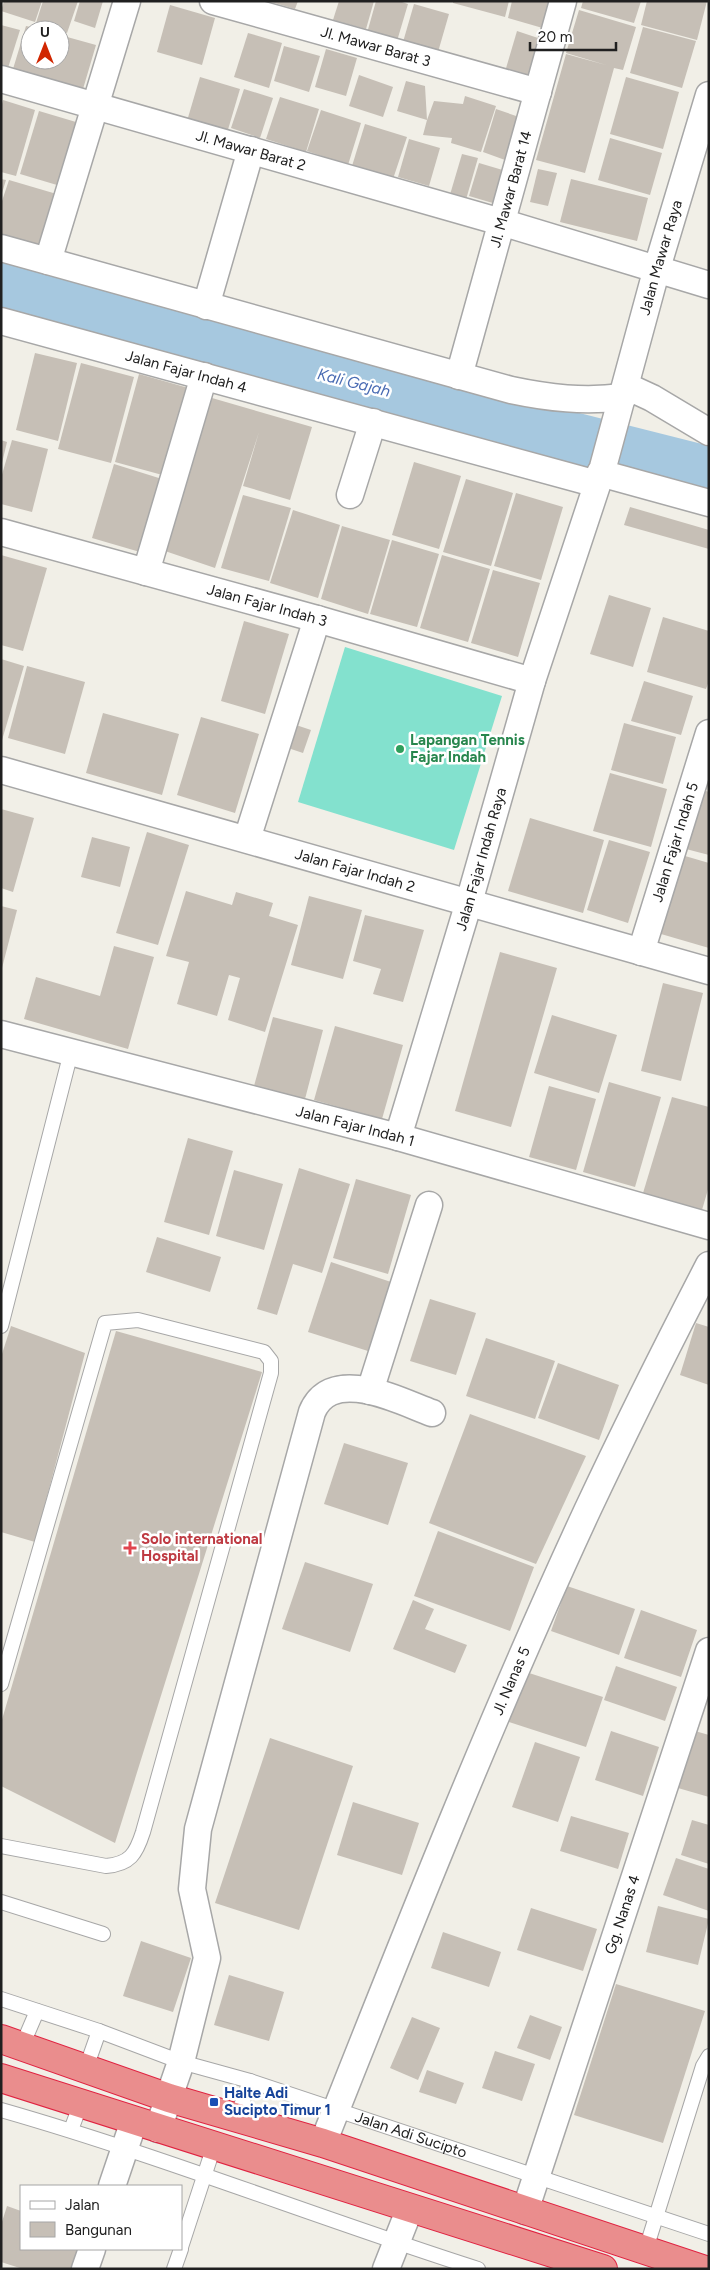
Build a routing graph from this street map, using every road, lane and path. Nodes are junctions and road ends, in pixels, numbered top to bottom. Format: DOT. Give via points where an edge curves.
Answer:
graph roads {
  1 [pos="127,1"];
  2 [pos="213,1"];
  3 [pos="563,1"];
  4 [pos="1,79"];
  5 [pos="538,92"];
  6 [pos="709,94"];
  7 [pos="96,106"];
  8 [pos="251,150"];
  9 [pos="501,222"];
  10 [pos="1,248"];
  11 [pos="48,261"];
  12 [pos="657,268"];
  13 [pos="709,285"];
  14 [pos="206,306"];
  15 [pos="1,321"];
  16 [pos="204,376"];
  17 [pos="459,376"];
  18 [pos="625,391"];
  19 [pos="373,422"];
  20 [pos="709,432"];
  21 [pos="600,475"];
  22 [pos="350,495"];
  23 [pos="709,503"];
  24 [pos="1,532"];
  25 [pos="146,572"];
  26 [pos="317,619"];
  27 [pos="532,681"];
  28 [pos="709,733"];
  29 [pos="1,770"];
  30 [pos="247,839"];
  31 [pos="469,902"];
  32 [pos="641,952"];
  33 [pos="709,971"];
  34 [pos="1,1034"];
  35 [pos="71,1052"];
  36 [pos="398,1137"];
  37 [pos="429,1205"];
  38 [pos="709,1226"];
  39 [pos="709,1265"];
  40 [pos="1,1326"];
  41 [pos="370,1392"];
  42 [pos="432,1413"];
  43 [pos="709,1651"];
  44 [pos="1,1684"];
  45 [pos="1,1846"];
  46 [pos="1,1902"];
  47 [pos="103,1934"];
  48 [pos="1,1999"];
  49 [pos="37,2011"];
  50 [pos="99,2031"];
  51 [pos="12,2042"];
  52 [pos="709,2056"];
  53 [pos="181,2062"];
  54 [pos="86,2068"];
  55 [pos="1,2078"];
  56 [pos="250,2080"];
  57 [pos="169,2098"];
  58 [pos="81,2104"];
  59 [pos="337,2109"];
  60 [pos="1,2110"];
  61 [pos="237,2117"];
  62 [pos="146,2125"];
  63 [pos="71,2130"];
  64 [pos="323,2143"];
  65 [pos="214,2146"];
  66 [pos="124,2149"];
  67 [pos="204,2177"];
  68 [pos="536,2178"];
  69 [pos="112,2185"];
  70 [pos="410,2208"];
  71 [pos="525,2212"];
  72 [pos="656,2217"];
  73 [pos="709,2234"];
  74 [pos="395,2242"];
  75 [pos="182,2245"];
  76 [pos="646,2249"];
  77 [pos="92,2250"];
  78 [pos="180,2250"];
  79 [pos="589,2266"];
  80 [pos="85,2269"];
  81 [pos="174,2269"];
  82 [pos="386,2269"];
  83 [pos="478,2269"];
  84 [pos="702,2269"];
  1 -- 7 [label="street"];
  2 -- 5 [label="street, Jl. Mawar Barat 3"];
  3 -- 5 [label="street, Jl. Mawar Barat 14"];
  4 -- 7 [label="street, Jl. Mawar Barat 2"];
  5 -- 9 [label="street, Jl. Mawar Barat 14"];
  6 -- 12 [label="street, Jalan Mawar Raya"];
  7 -- 8 [label="street, Jl. Mawar Barat 2"];
  7 -- 11 [label="street"];
  8 -- 9 [label="street, Jl. Mawar Barat 2"];
  8 -- 14 [label="street"];
  9 -- 12 [label="street, Jl. Mawar Barat 2"];
  9 -- 17 [label="street, Jl. Mawar Barat 14"];
  10 -- 11 [label="street"];
  11 -- 14 [label="street"];
  12 -- 13 [label="street, Jl. Mawar Barat 2"];
  12 -- 18 [label="street, Jalan Mawar Raya"];
  14 -- 17 [label="street"];
  15 -- 16 [label="street, Jalan Fajar Indah 4"];
  16 -- 19 [label="street, Jalan Fajar Indah 4"];
  16 -- 25 [label="street"];
  17 -- 18 [label="street" via="545,398 598,400"];
  18 -- 20 [label="street" via="652,398"];
  18 -- 21 [label="street, Jalan Mawar Raya"];
  19 -- 21 [label="street, Jalan Fajar Indah 4"];
  19 -- 22 [label="street"];
  21 -- 23 [label="street, Jalan Fajar Indah 4"];
  21 -- 27 [label="street, Jalan Fajar Indah Raya"];
  24 -- 25 [label="street, Jalan Fajar Indah 3"];
  25 -- 26 [label="street, Jalan Fajar Indah 3"];
  26 -- 27 [label="street, Jalan Fajar Indah 3"];
  26 -- 30 [label="street"];
  27 -- 31 [label="street, Jalan Fajar Indah Raya"];
  28 -- 32 [label="street, Jalan Fajar Indah 5"];
  29 -- 30 [label="street, Jalan Fajar Indah 2"];
  30 -- 31 [label="street, Jalan Fajar Indah 2"];
  31 -- 32 [label="street, Jalan Fajar Indah 2"];
  31 -- 36 [label="street, Jalan Fajar Indah Raya"];
  32 -- 33 [label="street, Jalan Fajar Indah 2"];
  34 -- 35 [label="street, Jalan Fajar Indah 1"];
  35 -- 36 [label="street, Jalan Fajar Indah 1"];
  35 -- 40 [label="lane"];
  36 -- 38 [label="street, Jalan Fajar Indah 1"];
  37 -- 41 [label="street"];
  39 -- 59 [label="street, Jl. Nanas 5" via="587,1512 480,1753"];
  41 -- 42 [label="street"];
  41 -- 53 [label="street" via="346,1388 332,1390 320,1398 312,1412 198,1829 192,1889 207,1958"];
  43 -- 68 [label="street, Gg. Nanas 4"];
  44 -- 45 [label="lane" via="105,1323 138,1320 264,1352 271,1361 271,1373 134,1854 118,1865 106,1866"];
  46 -- 47 [label="lane"];
  48 -- 49 [label="lane, Jalan Adi Sucipto"];
  49 -- 50 [label="lane, Jalan Adi Sucipto"];
  49 -- 51 [label="lane"];
  50 -- 53 [label="lane, Jalan Adi Sucipto"];
  50 -- 54 [label="lane"];
  51 -- 54 [label="highway"];
  52 -- 72 [label="lane"];
  53 -- 56 [label="lane, Jalan Adi Sucipto"];
  53 -- 57 [label="street"];
  54 -- 57 [label="highway"];
  55 -- 58 [label="highway"];
  56 -- 59 [label="lane, Jalan Adi Sucipto"];
  56 -- 61 [label="lane"];
  57 -- 61 [label="highway"];
  57 -- 62 [label="street"];
  58 -- 62 [label="highway"];
  58 -- 63 [label="lane"];
  59 -- 64 [label="street, Jl. Nanas 5"];
  59 -- 68 [label="lane, Jalan Adi Sucipto"];
  60 -- 63 [label="lane"];
  61 -- 64 [label="highway"];
  62 -- 65 [label="highway"];
  62 -- 66 [label="street"];
  63 -- 66 [label="lane"];
  64 -- 71 [label="highway"];
  65 -- 67 [label="lane"];
  65 -- 70 [label="highway"];
  66 -- 67 [label="lane"];
  66 -- 69 [label="street"];
  67 -- 74 [label="lane"];
  67 -- 75 [label="lane"];
  68 -- 71 [label="street, Gg. Nanas 4"];
  68 -- 72 [label="lane, Jalan Adi Sucipto"];
  70 -- 74 [label="street"];
  70 -- 79 [label="highway"];
  71 -- 76 [label="highway"];
  72 -- 73 [label="lane, Jalan Adi Sucipto"];
  72 -- 76 [label="lane"];
  74 -- 82 [label="street"];
  74 -- 83 [label="lane"];
  76 -- 84 [label="highway"];
  77 -- 80 [label="street"];
  78 -- 81 [label="lane"];
}
